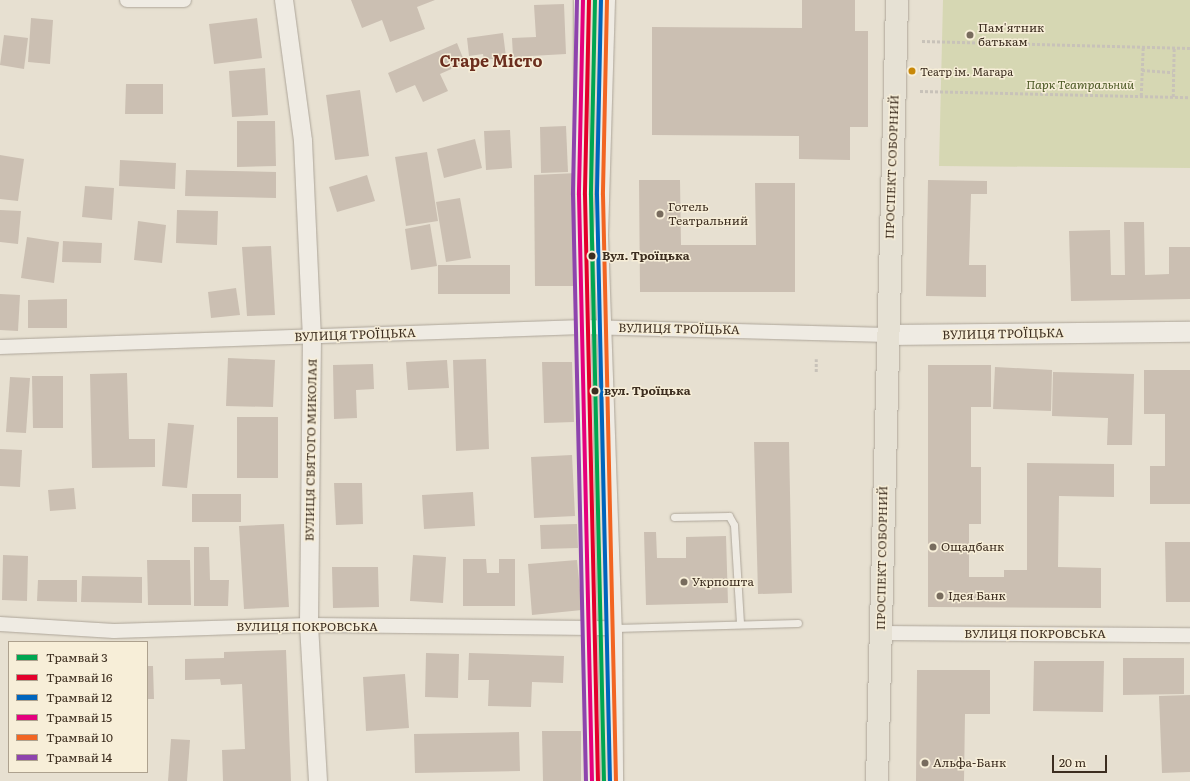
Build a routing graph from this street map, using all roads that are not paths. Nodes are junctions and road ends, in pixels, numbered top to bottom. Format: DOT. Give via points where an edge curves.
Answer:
graph roads {
  1 [pos="127,0"];
  2 [pos="184,0"];
  3 [pos="284,0"];
  4 [pos="581,0"];
  5 [pos="608,0"];
  6 [pos="884,0"];
  7 [pos="897,0"];
  8 [pos="584,326"];
  9 [pos="604,327"];
  10 [pos="1190,332"];
  11 [pos="888,335"];
  12 [pos="312,336"];
  13 [pos="0,347"];
  14 [pos="674,517"];
  15 [pos="798,622"];
  16 [pos="740,623"];
  17 [pos="0,624"];
  18 [pos="309,625"];
  19 [pos="615,628"];
  20 [pos="590,630"];
  21 [pos="880,633"];
  22 [pos="1190,635"];
  23 [pos="318,781"];
  24 [pos="593,781"];
  25 [pos="616,781"];
  26 [pos="877,781"];
  1 -- 2 [label="street" via="152,3"];
  3 -- 12 [label="street, ВУЛИЦЯ СВЯТОГО МИКОЛАЯ" via="303,141"];
  4 -- 8 [label="street"];
  5 -- 9 [label="street" via="601,235"];
  6 -- 11 [label="main road, ПРОСПЕКТ СОБОРНИЙ"];
  7 -- 11 [label="main road, ПРОСПЕКТ СОБОРНИЙ"];
  8 -- 9 [label="street, ВУЛИЦЯ ТРОЇЦЬКА"];
  8 -- 12 [label="street, ВУЛИЦЯ ТРОЇЦЬКА"];
  8 -- 20 [label="street"];
  9 -- 11 [label="street, ВУЛИЦЯ ТРОЇЦЬКА"];
  9 -- 19 [label="street"];
  10 -- 11 [label="main road, ВУЛИЦЯ ТРОЇЦЬКА"];
  11 -- 21 [label="main road, ПРОСПЕКТ СОБОРНИЙ"];
  12 -- 13 [label="street, ВУЛИЦЯ ТРОЇЦЬКА"];
  12 -- 18 [label="street, ВУЛИЦЯ СВЯТОГО МИКОЛАЯ"];
  14 -- 16 [label="lane" via="729,516 734,525"];
  15 -- 16 [label="lane"];
  16 -- 19 [label="lane"];
  17 -- 18 [label="street, ВУЛИЦЯ ПОКРОВСЬКА" via="114,631"];
  18 -- 20 [label="street, ВУЛИЦЯ ПОКРОВСЬКА"];
  18 -- 23 [label="street, ВУЛИЦЯ СВЯТОГО МИКОЛАЯ"];
  19 -- 20 [label="street, ВУЛИЦЯ ПОКРОВСЬКА"];
  19 -- 25 [label="street"];
  20 -- 24 [label="street"];
  21 -- 22 [label="street, ВУЛИЦЯ ПОКРОВСЬКА"];
  21 -- 26 [label="main road, ПРОСПЕКТ СОБОРНИЙ"];
}
